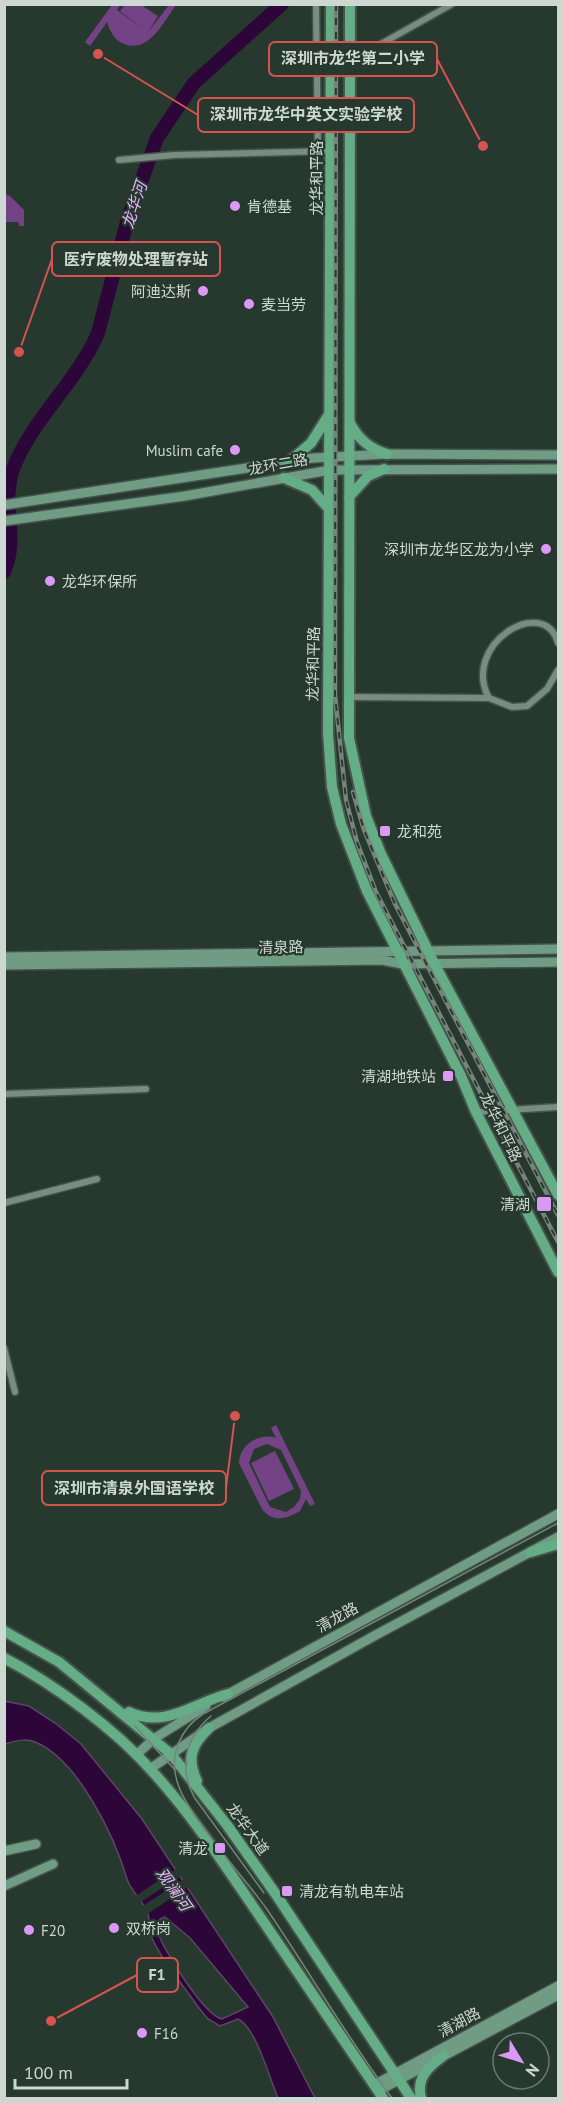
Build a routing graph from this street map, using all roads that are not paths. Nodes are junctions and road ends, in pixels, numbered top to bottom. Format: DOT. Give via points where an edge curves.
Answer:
graph roads {
  1 [pos="316,4"];
  2 [pos="331,4"];
  3 [pos="350,4"];
  4 [pos="452,4"];
  5 [pos="349,62"];
  6 [pos="331,68"];
  7 [pos="318,151"];
  8 [pos="331,151"];
  9 [pos="119,160"];
  10 [pos="330,412"];
  11 [pos="350,423"];
  12 [pos="387,454"];
  13 [pos="558,455"];
  14 [pos="330,456"];
  15 [pos="350,456"];
  16 [pos="289,462"];
  17 [pos="349,469"];
  18 [pos="384,469"];
  19 [pos="558,469"];
  20 [pos="330,470"];
  21 [pos="284,478"];
  22 [pos="349,497"];
  23 [pos="4,505"];
  24 [pos="330,510"];
  25 [pos="4,521"];
  26 [pos="558,643"];
  27 [pos="558,670"];
  28 [pos="347,698"];
  29 [pos="489,698"];
  30 [pos="558,949"];
  31 [pos="428,950"];
  32 [pos="396,951"];
  33 [pos="4,957"];
  34 [pos="558,962"];
  35 [pos="434,963"];
  36 [pos="402,964"];
  37 [pos="4,965"];
  38 [pos="146,1089"];
  39 [pos="4,1094"];
  40 [pos="558,1107"];
  41 [pos="513,1108"];
  42 [pos="476,1112"];
  43 [pos="97,1179"];
  44 [pos="558,1195"];
  45 [pos="4,1203"];
  46 [pos="558,1272"];
  47 [pos="4,1348"];
  48 [pos="15,1392"];
  49 [pos="558,1514"];
  50 [pos="558,1537"];
  51 [pos="558,1544"];
  52 [pos="531,1552"];
  53 [pos="4,1631"];
  54 [pos="4,1659"];
  55 [pos="228,1694"];
  56 [pos="115,1705"];
  57 [pos="209,1728"];
  58 [pos="155,1738"];
  59 [pos="171,1754"];
  60 [pos="136,1755"];
  61 [pos="150,1769"];
  62 [pos="203,1794"];
  63 [pos="36,1844"];
  64 [pos="4,1851"];
  65 [pos="53,1864"];
  66 [pos="4,1886"];
  67 [pos="558,1986"];
  68 [pos="558,1995"];
  69 [pos="443,2056"];
  70 [pos="397,2077"];
  71 [pos="378,2092"];
  72 [pos="411,2098"];
  73 [pos="421,2098"];
  1 -- 7 [label="street"];
  2 -- 6 [label="main road, 龙华和平路"];
  3 -- 5 [label="main road, 龙华和平路"];
  4 -- 5 [label="street"];
  5 -- 6 [label="street"];
  5 -- 11 [label="main road, 龙华和平路"];
  6 -- 8 [label="main road, 龙华和平路"];
  7 -- 8 [label="street"];
  7 -- 9 [label="street"];
  8 -- 10 [label="main road, 龙华和平路"];
  10 -- 14 [label="main road, 龙华和平路"];
  10 -- 16 [label="main road" via="311,443"];
  11 -- 12 [label="main road" via="361,440"];
  11 -- 15 [label="main road, 龙华和平路"];
  12 -- 13 [label="main road, 龙环二路"];
  12 -- 15 [label="main road, 龙环二路"];
  14 -- 15 [label="main road, 龙环二路"];
  14 -- 16 [label="main road, 龙环二路"];
  14 -- 20 [label="main road, 龙华和平路"];
  15 -- 17 [label="main road, 龙华和平路"];
  16 -- 23 [label="main road, 龙环二路"];
  17 -- 18 [label="main road, 龙环二路"];
  17 -- 20 [label="main road, 龙环二路"];
  17 -- 22 [label="main road, 龙华和平路"];
  18 -- 19 [label="main road, 龙环二路"];
  18 -- 22 [label="main road" via="368,476"];
  20 -- 21 [label="main road, 龙环二路"];
  20 -- 24 [label="main road, 龙华和平路"];
  21 -- 24 [label="main road" via="312,490"];
  21 -- 25 [label="main road, 龙环二路"];
  22 -- 28 [label="main road, 龙华和平路"];
  24 -- 32 [label="main road, 龙华和平路" via="328,733 332,787 350,850"];
  26 -- 29 [label="street" via="550,629 540,623 514,627 500,638 482,670"];
  27 -- 29 [label="street" via="548,689 527,706 512,707"];
  28 -- 29 [label="street"];
  28 -- 31 [label="main road, 龙华和平路" via="349,738 366,816"];
  30 -- 31 [label="main road, 清泉路"];
  31 -- 32 [label="main road, 清泉路"];
  31 -- 35 [label="main road, 龙华和平路"];
  32 -- 33 [label="main road, 清泉路"];
  32 -- 36 [label="main road, 龙华和平路"];
  34 -- 35 [label="main road, 清泉路"];
  35 -- 36 [label="main road, 清泉路"];
  35 -- 41 [label="main road, 龙华和平路"];
  36 -- 37 [label="main road, 清泉路" via="382,960"];
  36 -- 42 [label="main road, 龙华和平路"];
  38 -- 39 [label="street"];
  40 -- 41 [label="street"];
  41 -- 42 [label="street"];
  41 -- 44 [label="main road, 龙华和平路"];
  42 -- 46 [label="main road, 龙华和平路"];
  43 -- 45 [label="street"];
  47 -- 48 [label="street"];
  49 -- 55 [label="main road, 清龙路"];
  50 -- 52 [label="main road"];
  51 -- 52 [label="main road"];
  52 -- 57 [label="main road"];
  53 -- 56 [label="main road, 龙华大道" via="59,1662"];
  54 -- 60 [label="main road" via="48,1683"];
  55 -- 56 [label="main road" via="162,1719 141,1717"];
  55 -- 58 [label="main road, 清龙路"];
  56 -- 58 [label="main road, 龙华大道"];
  57 -- 59 [label="main road"];
  57 -- 62 [label="main road" via="190,1756"];
  58 -- 59 [label="main road, 龙华大道"];
  58 -- 60 [label="main road, 清龙路"];
  59 -- 61 [label="main road"];
  59 -- 62 [label="main road, 龙华大道"];
  60 -- 61 [label="main road"];
  61 -- 71 [label="main road" via="207,1840"];
  62 -- 70 [label="main road, 龙华大道" via="275,1893"];
  63 -- 64 [label="main road"];
  65 -- 66 [label="main road"];
  67 -- 70 [label="main road, 清湖路"];
  68 -- 69 [label="main road, 清湖路"];
  69 -- 70 [label="main road, 清湖路"];
  69 -- 73 [label="main road" via="424,2073 419,2086"];
  70 -- 71 [label="main road, 清湖路"];
  70 -- 72 [label="main road, 龙华大道"];
}
